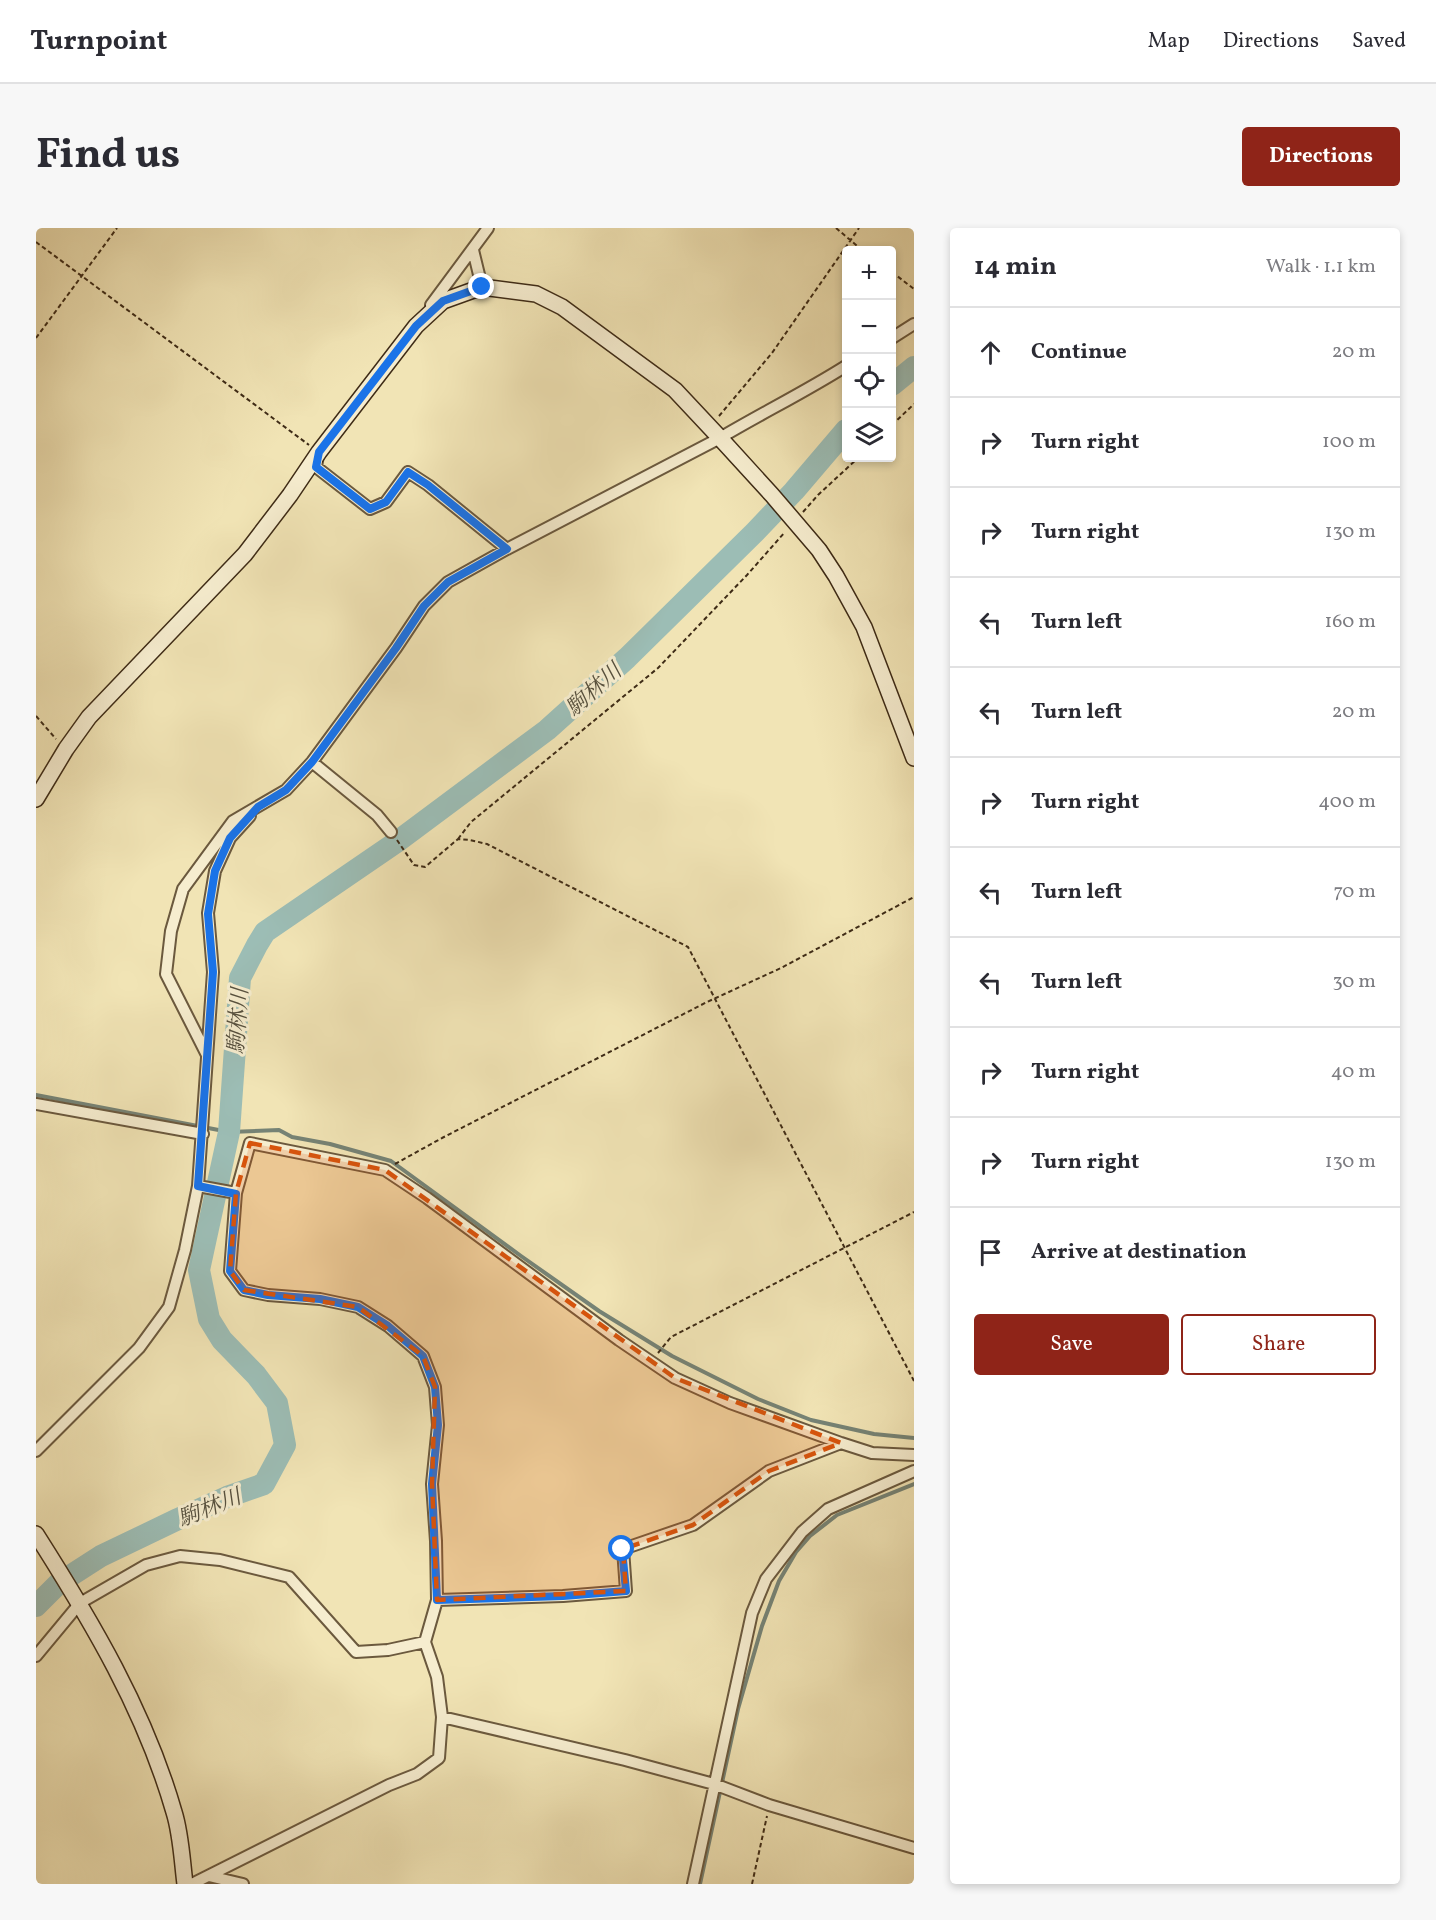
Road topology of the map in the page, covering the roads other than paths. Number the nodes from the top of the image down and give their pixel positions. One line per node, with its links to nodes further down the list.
1 (488, 228): 2 (street)
2 (473, 250): 3 (street); 5 (street)
3 (482, 287): 5 (street); 8 (street)
4 (914, 324): 6 (street)
5 (416, 326): 9 (street)
6 (896, 335)
7 (842, 369): 8 (street)
8 (716, 433): 10 (street); 11 (street)
9 (319, 452): 10 (street); 13 (street)
10 (507, 549): 12 (street)
11 (914, 758)
12 (312, 762): 14 (street); 15 (street)
13 (36, 799)
14 (258, 807): 16 (street); 16 (street)
15 (391, 832)
16 (207, 1055): 18 (street)
17 (36, 1104): 18 (street)
18 (203, 1134): 19 (street)
19 (198, 1186): 20 (street); 22 (street)
20 (236, 1194): 21 (street); 27 (street)
21 (841, 1443): 23 (street); 27 (street)
22 (36, 1451)
23 (914, 1455)
24 (914, 1471): 31 (street)
25 (36, 1534): 26 (street)
26 (78, 1599): 28 (street); 29 (street); 34 (street)
27 (437, 1600): 28 (street)
28 (425, 1642): 30 (street)
29 (36, 1656)
30 (442, 1717): 31 (street); 33 (street)
31 (714, 1784): 32 (street); 37 (street)
32 (914, 1848)
33 (209, 1876): 35 (street); 36 (street)
34 (185, 1884)
35 (192, 1884)
36 (243, 1884)
37 (693, 1884)

